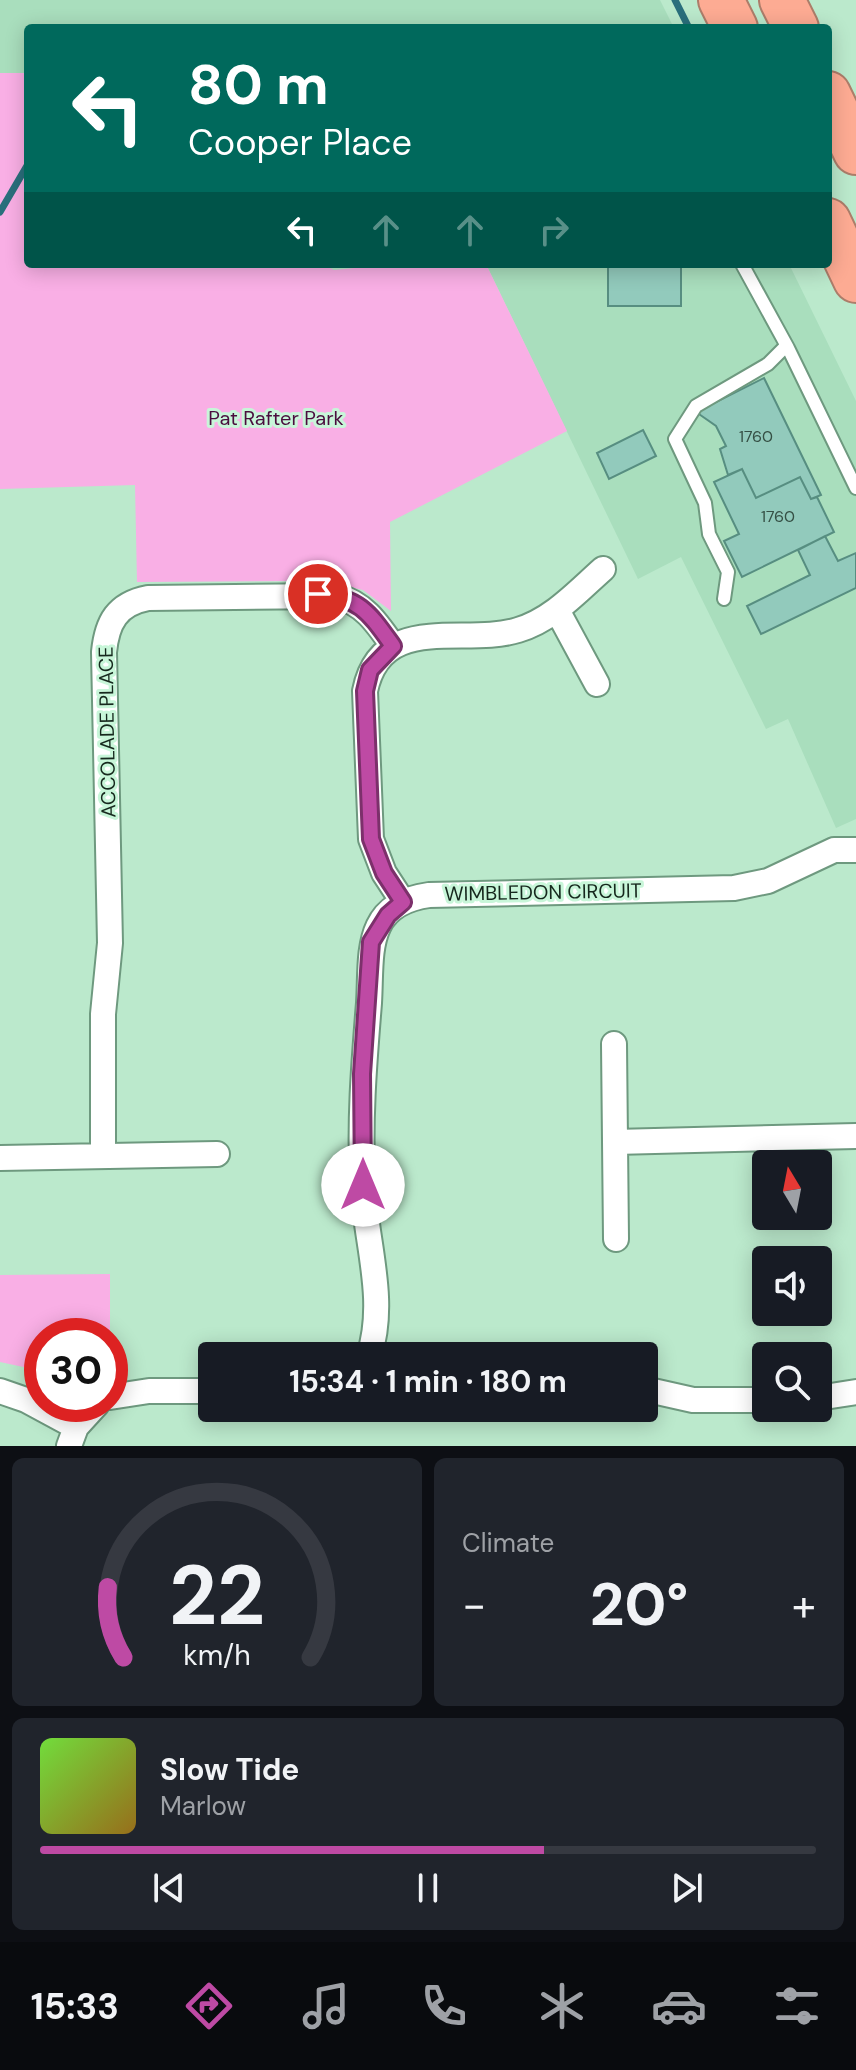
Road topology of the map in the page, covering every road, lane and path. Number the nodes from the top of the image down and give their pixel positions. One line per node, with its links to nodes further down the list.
1 (721, 0): 3 (highway)
2 (782, 0): 4 (highway)
3 (733, 24)
4 (794, 24)
5 (832, 102): 6 (highway)
6 (856, 152)
7 (832, 229): 9 (highway)
8 (744, 268): 10 (lane)
9 (856, 280)
10 (786, 346): 11 (lane); 13 (lane)
11 (856, 488)
12 (603, 569): 14 (street)
13 (724, 599)
14 (557, 610): 15 (street); 16 (street)
15 (393, 646): 18 (street); 23 (street, ACCOLADE PLACE)
16 (597, 684)
17 (856, 850): 18 (street, WIMBLEDON CIRCUIT)
18 (403, 902): 26 (street)
19 (614, 1044): 21 (street)
20 (856, 1136): 21 (street)
21 (615, 1142): 25 (street)
22 (217, 1154): 23 (street)
23 (103, 1156): 24 (street)
24 (0, 1158)
25 (616, 1239)
26 (373, 1342)
27 (0, 1391): 34 (street)
28 (198, 1391): 31 (street)
29 (658, 1392): 33 (street)
30 (856, 1392): 32 (street)
31 (128, 1394)
32 (832, 1396)
33 (752, 1400)
34 (72, 1436)

